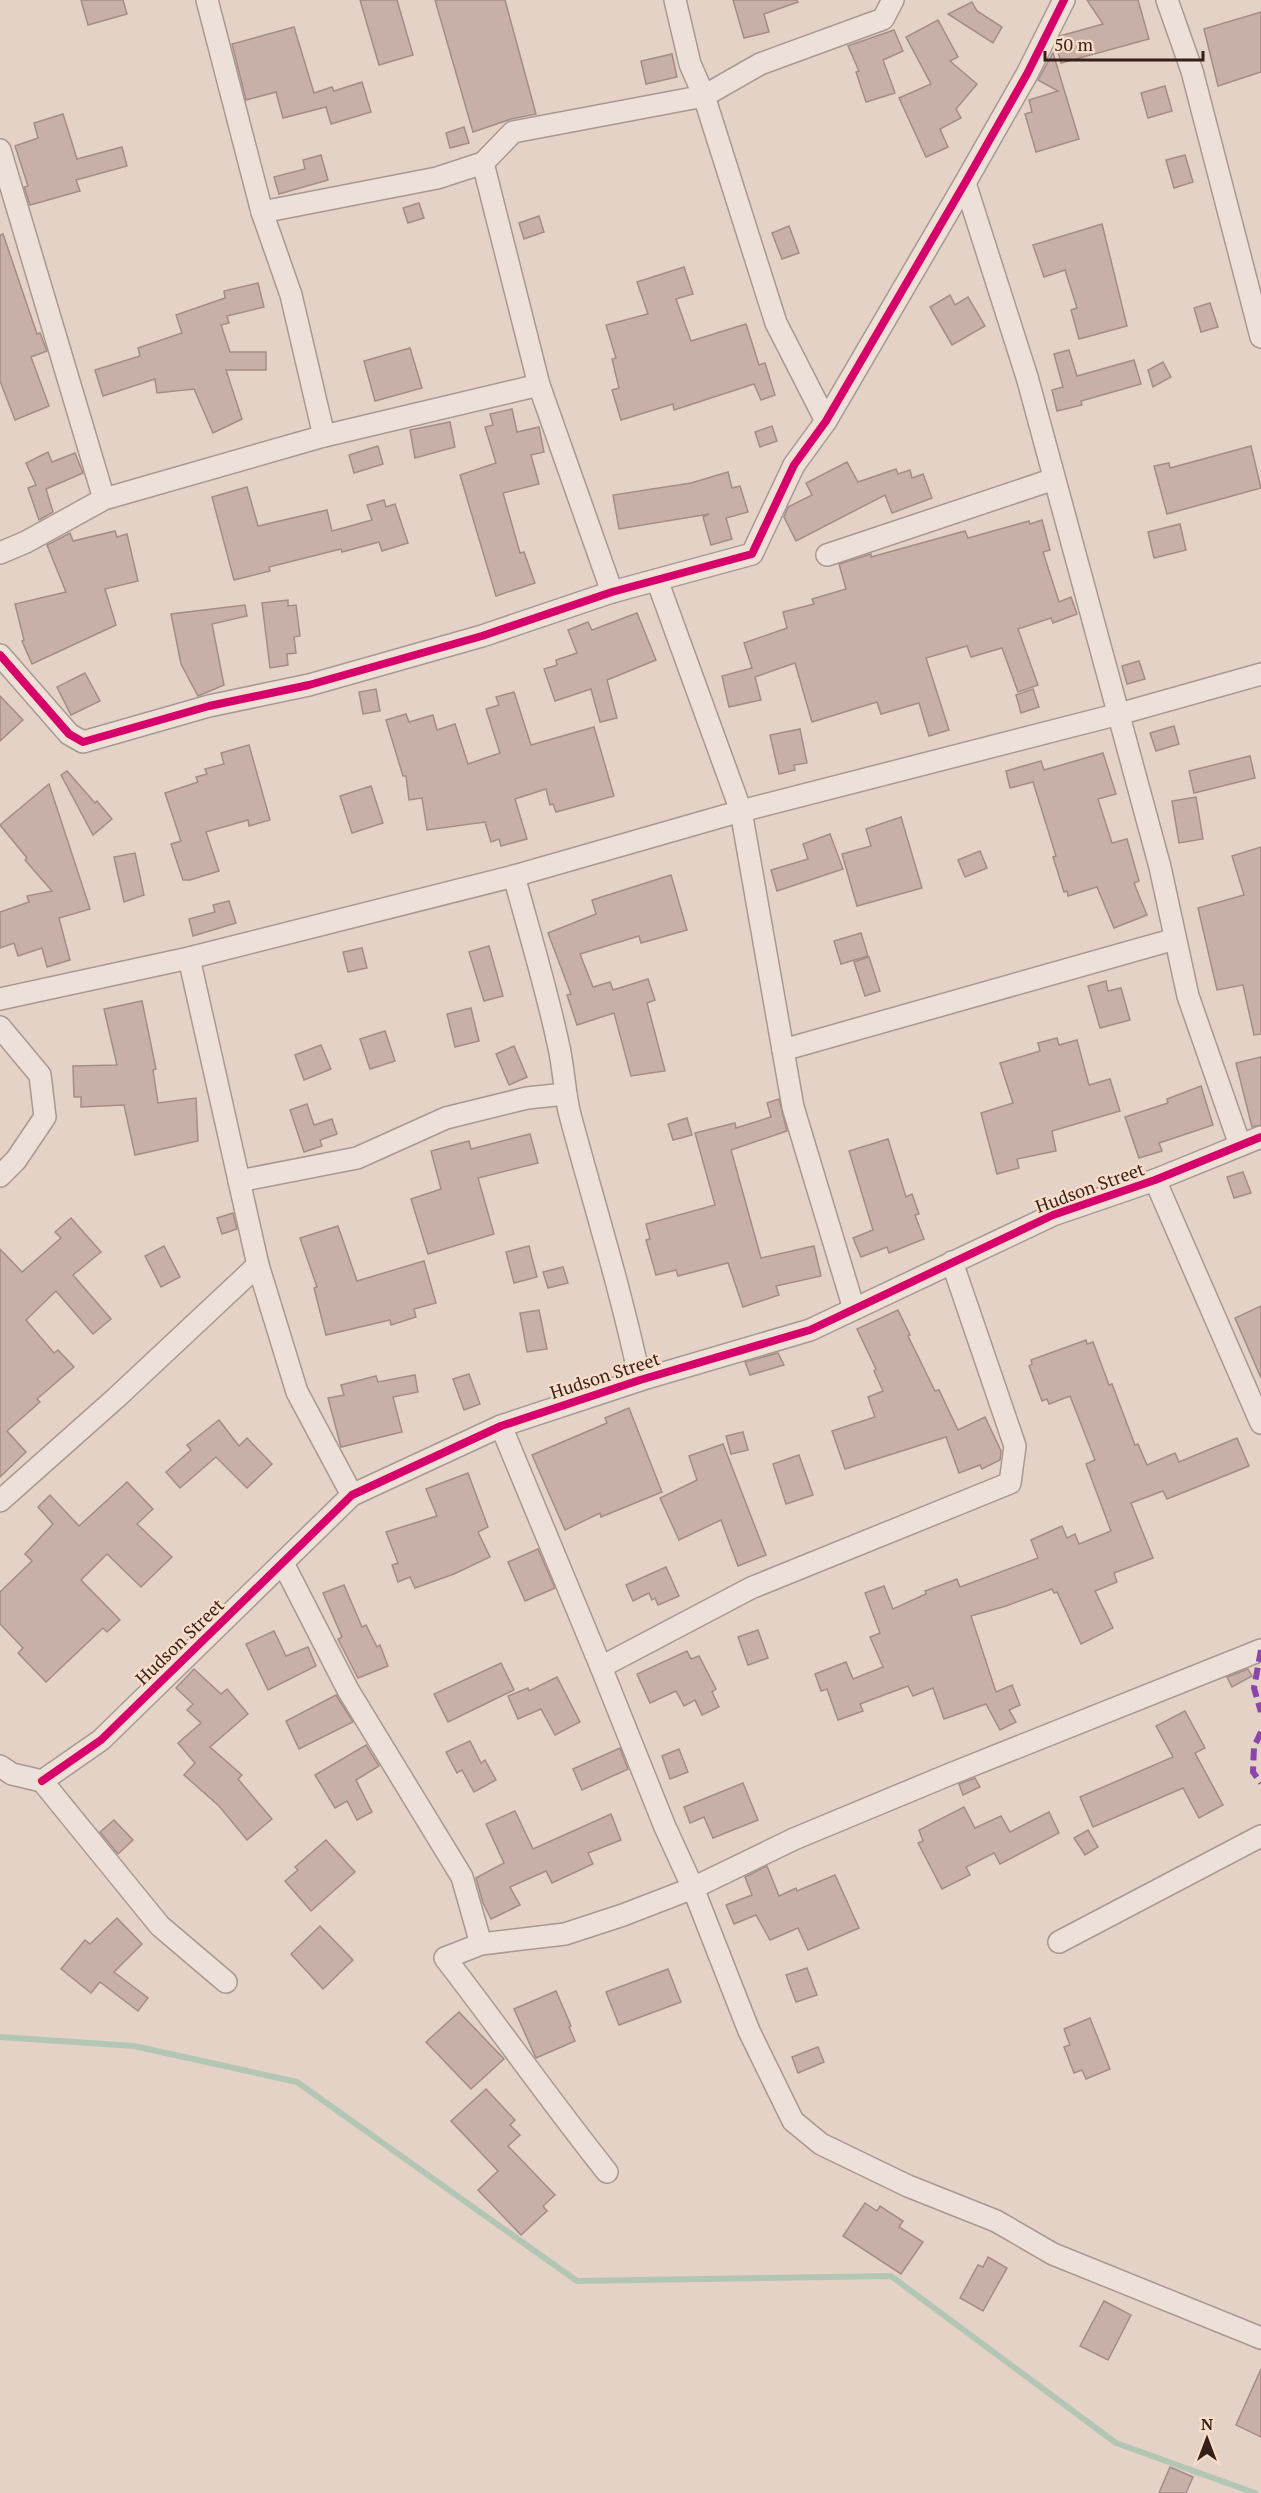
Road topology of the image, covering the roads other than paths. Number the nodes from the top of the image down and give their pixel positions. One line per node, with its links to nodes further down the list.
1 (207, 0): 10 (street)
2 (675, 0): 6 (street)
3 (893, 0): 6 (street)
4 (1064, 0): 9 (street)
5 (1167, 0): 11 (street)
6 (704, 96): 8 (street); 13 (street)
7 (0, 150): 16 (street)
8 (483, 163): 10 (street); 12 (street)
9 (965, 183): 13 (street); 15 (street)
10 (261, 212): 14 (street)
11 (1261, 337)
12 (539, 386): 14 (street); 20 (street)
13 (826, 421): 19 (street)
14 (324, 436): 16 (street)
15 (1054, 479): 18 (street); 23 (street)
16 (104, 499): 17 (street)
17 (0, 553)
18 (827, 555)
19 (657, 580): 20 (street); 24 (street)
20 (612, 592): 21 (street)
21 (0, 655)
22 (1261, 674): 23 (street)
23 (1119, 714): 24 (street); 26 (street)
24 (741, 811): 25 (street); 30 (street)
25 (514, 876): 27 (street); 31 (street)
26 (1175, 939): 30 (street); 33 (street)
27 (189, 958): 28 (street); 36 (street)
28 (0, 999)
29 (0, 1027): 34 (street)
30 (783, 1050): 39 (street)
31 (566, 1094): 36 (street); 40 (street)
32 (1261, 1137): 33 (street, Hudson Street)
33 (1240, 1145): 35 (street, Hudson Street)
34 (0, 1176)
35 (1155, 1180): 37 (street, Hudson Street); 41 (street)
36 (239, 1181): 38 (street)
37 (952, 1262): 39 (street, Hudson Street); 47 (street)
38 (258, 1265): 43 (street); 44 (street)
39 (854, 1309): 40 (street, Hudson Street)
40 (640, 1380): 42 (street, Hudson Street)
41 (1261, 1423)
42 (501, 1426): 43 (street, Hudson Street); 47 (street)
43 (352, 1495): 45 (street, Hudson Street)
44 (0, 1501)
45 (283, 1563): 49 (street, Hudson Street); 53 (street)
46 (1261, 1650): 51 (street)
47 (601, 1667): 51 (street)
48 (0, 1766): 49 (street)
49 (42, 1781): 54 (street)
50 (1261, 1836): 52 (street)
51 (693, 1888): 53 (street); 56 (street)
52 (1059, 1942)
53 (481, 1944): 55 (street)
54 (226, 1982)
55 (607, 2172)
56 (1261, 2338)

